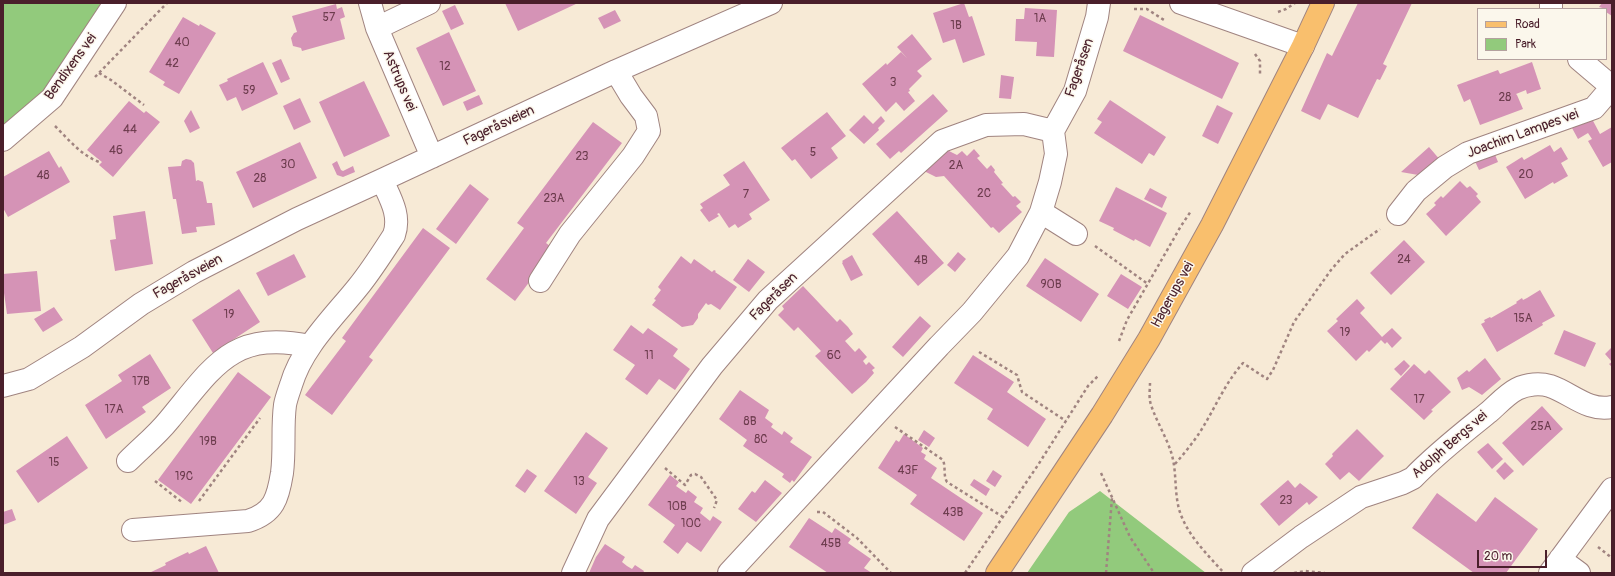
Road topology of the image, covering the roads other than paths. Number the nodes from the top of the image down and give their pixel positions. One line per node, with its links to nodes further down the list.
1 (115, 3): 14 (street, Bendixens vei)
2 (370, 3): 8 (street, Astrups vei)
3 (429, 3): 8 (street)
4 (771, 3): 11 (street, Fageråsveien)
5 (1099, 3): 13 (street, Fageråsen)
6 (1181, 3): 9 (street)
7 (1323, 3): 9 (main road, Hagerups vei)
8 (377, 28): 15 (street, Astrups vei)
9 (1303, 46): 30 (main road, Hagerups vei)
10 (1580, 60): 12 (street, Joachim Lampes vei)
11 (616, 71): 15 (street, Fageråsveien); 20 (street)
12 (1612, 87): 18 (street, Joachim Lampes vei)
13 (1053, 131): 17 (street); 28 (street, Fageråsen)
14 (3, 140)
15 (432, 157): 16 (street, Fageråsveien)
16 (382, 180): 21 (street); 22 (street, Fageråsveien)
17 (1041, 212): 19 (street); 29 (street)
18 (1398, 214)
19 (1076, 234)
20 (540, 281)
21 (310, 346): 24 (street); 26 (street)
22 (3, 386)
23 (1612, 407): 31 (street, Adolph Bergs vei)
24 (128, 461)
25 (1612, 490): 27 (street)
26 (133, 530)
27 (1555, 566): 32 (street)
28 (573, 573)
29 (729, 573)
30 (997, 573)
31 (1253, 573)
32 (1579, 573)

